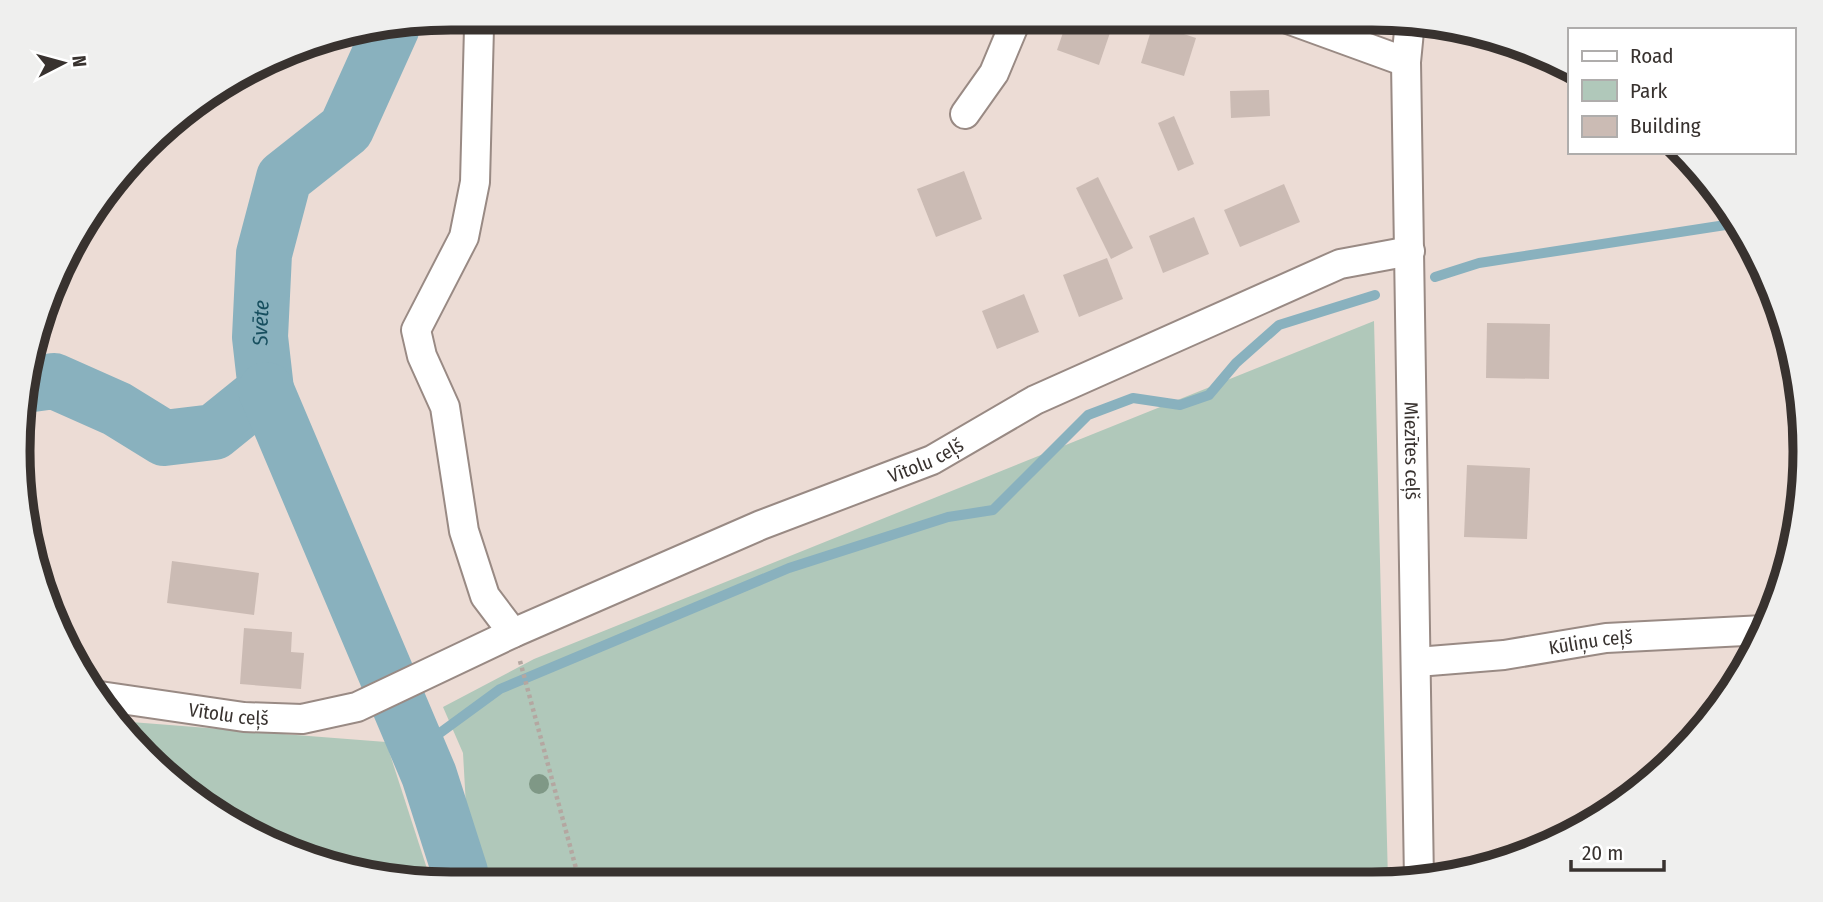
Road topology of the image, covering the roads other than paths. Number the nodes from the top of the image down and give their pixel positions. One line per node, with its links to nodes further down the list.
1 (479, 30): 9 (street)
2 (1012, 30): 6 (street)
3 (1318, 30): 5 (street)
4 (1409, 32): 5 (street, Miezītes ceļš)
5 (1406, 62): 7 (street, Miezītes ceļš)
6 (965, 114)
7 (1409, 251): 9 (street, Vītolu ceļš); 10 (street, Miezītes ceļš)
8 (1753, 631): 10 (street, Kūliņu ceļš)
9 (515, 641): 11 (street, Vītolu ceļš)
10 (1417, 662): 12 (street, Miezītes ceļš)
11 (110, 697)
12 (1419, 870)

